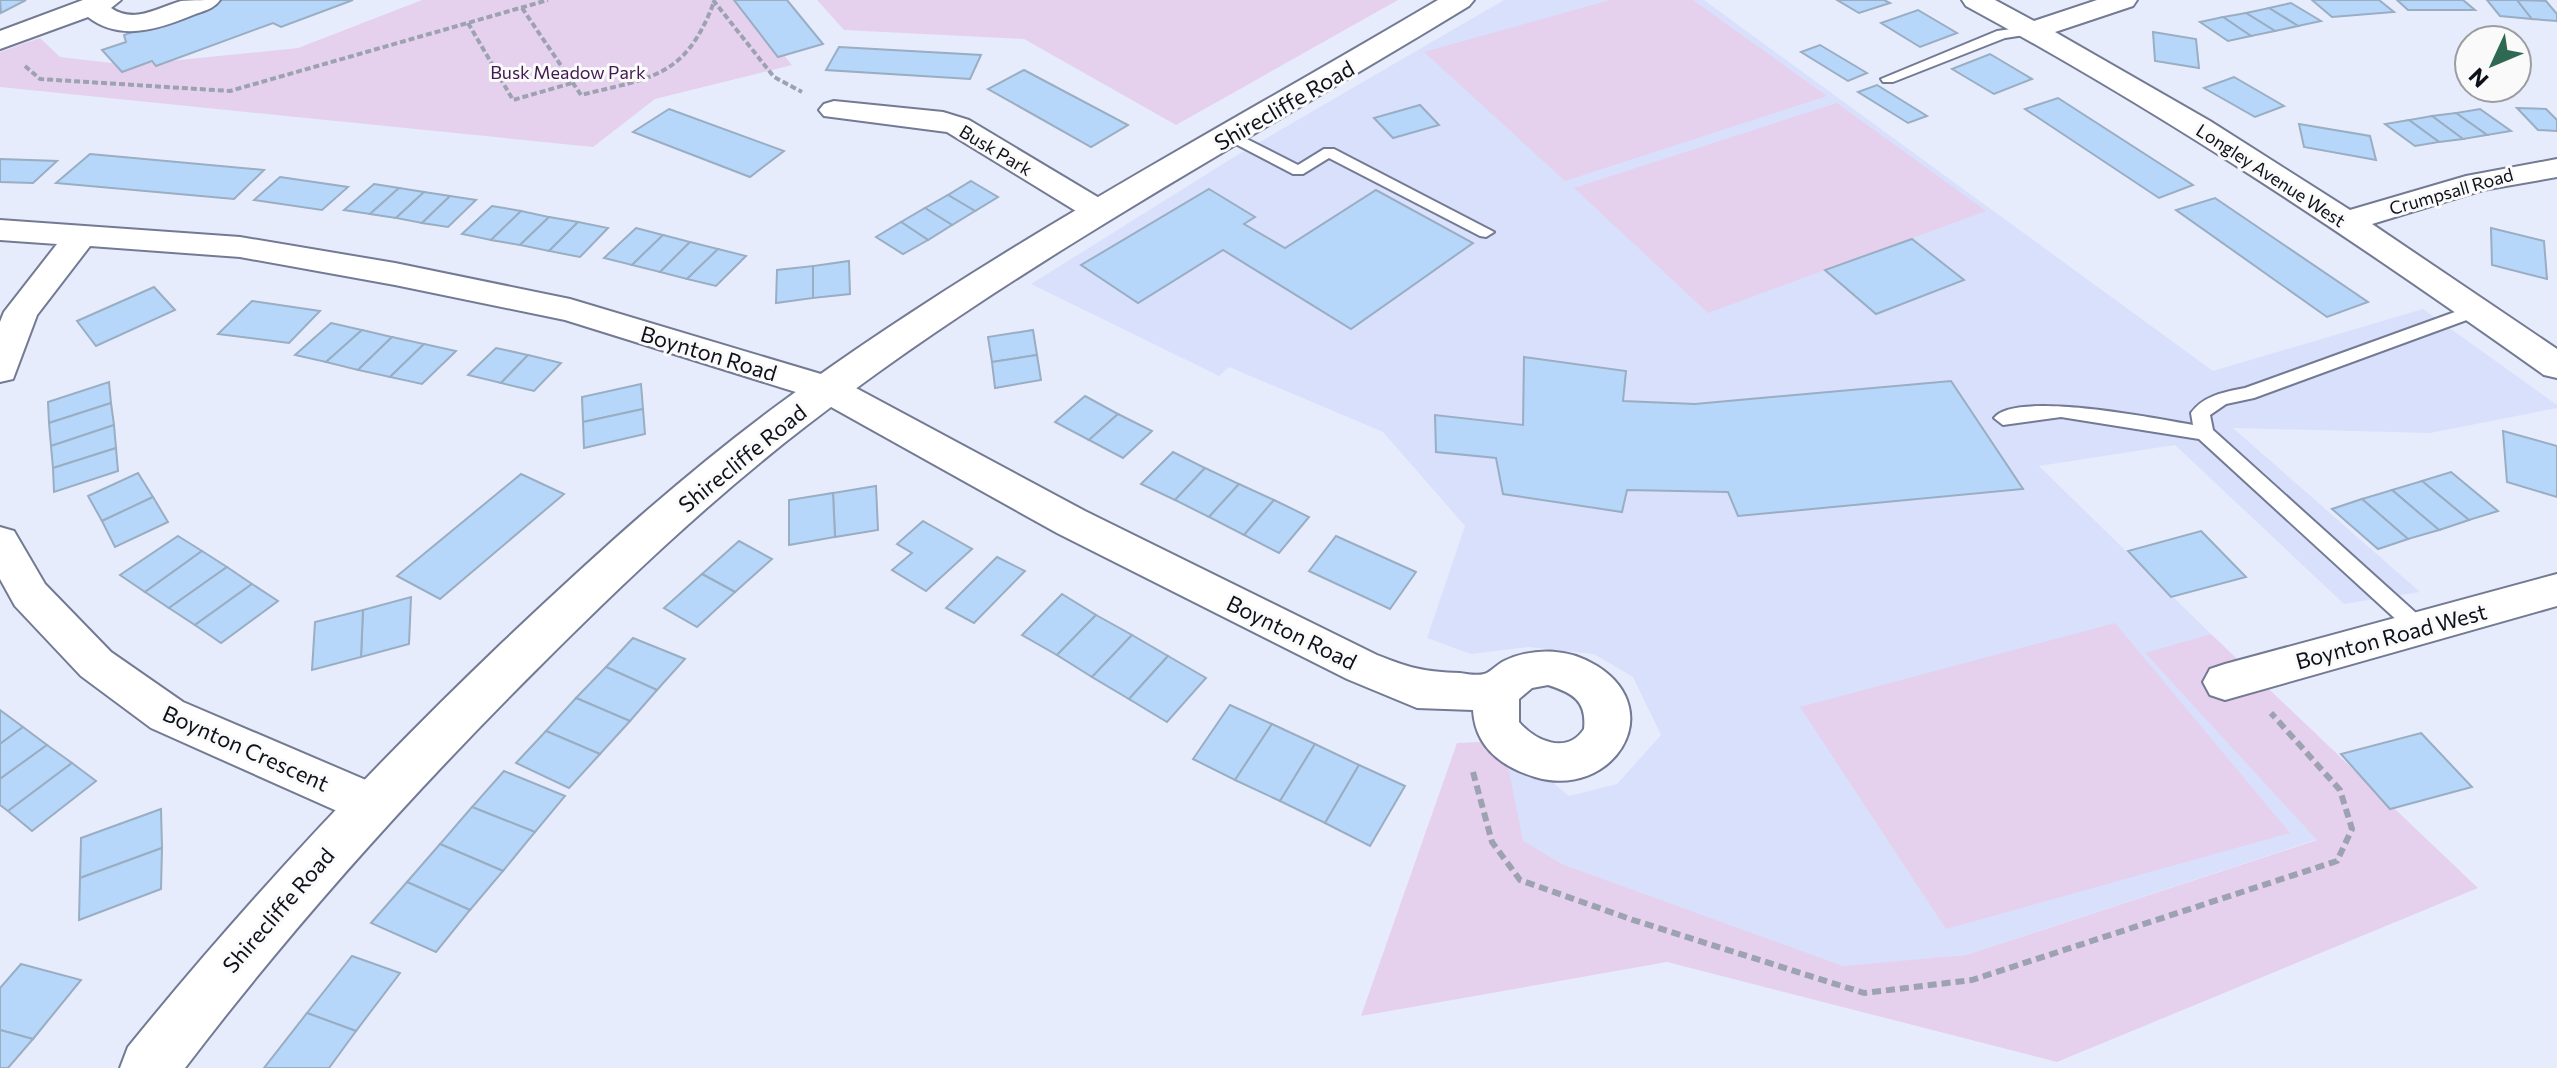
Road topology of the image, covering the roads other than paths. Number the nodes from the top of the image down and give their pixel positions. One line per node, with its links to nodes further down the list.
1 (207, 0): 5 (street)
2 (1459, 0): 10 (street, Shirecliffe Road)
3 (1975, 0): 6 (street, Longley Avenue West)
4 (2124, 0): 6 (street)
5 (100, 3): 7 (street)
6 (2033, 30): 8 (lane); 13 (street, Longley Avenue West)
7 (0, 41)
8 (1888, 79)
9 (834, 110): 12 (street, Busk Park)
10 (1231, 136): 12 (street, Shirecliffe Road); 15 (lane)
11 (2557, 168): 13 (street, Crumpsall Road)
12 (1100, 212): 20 (street, Shirecliffe Road)
13 (2346, 222): 17 (street, Longley Avenue West)
14 (0, 230): 16 (street, Boynton Road)
15 (1486, 232)
16 (82, 235): 19 (street); 20 (street, Boynton Road)
17 (2477, 310): 18 (street, Longley Avenue West); 22 (lane)
18 (2557, 366)
19 (0, 370)
20 (828, 389): 27 (street, Boynton Road); 28 (street, Shirecliffe Road)
21 (2003, 418): 22 (lane)
22 (2204, 433): 25 (lane)
23 (0, 542): 28 (street, Boynton Crescent)
24 (2557, 590): 25 (street, Boynton Road West)
25 (2419, 628): 26 (street, Boynton Road West)
26 (2232, 680)
27 (1497, 693)
28 (371, 804): 29 (street, Shirecliffe Road)
29 (149, 1068)

